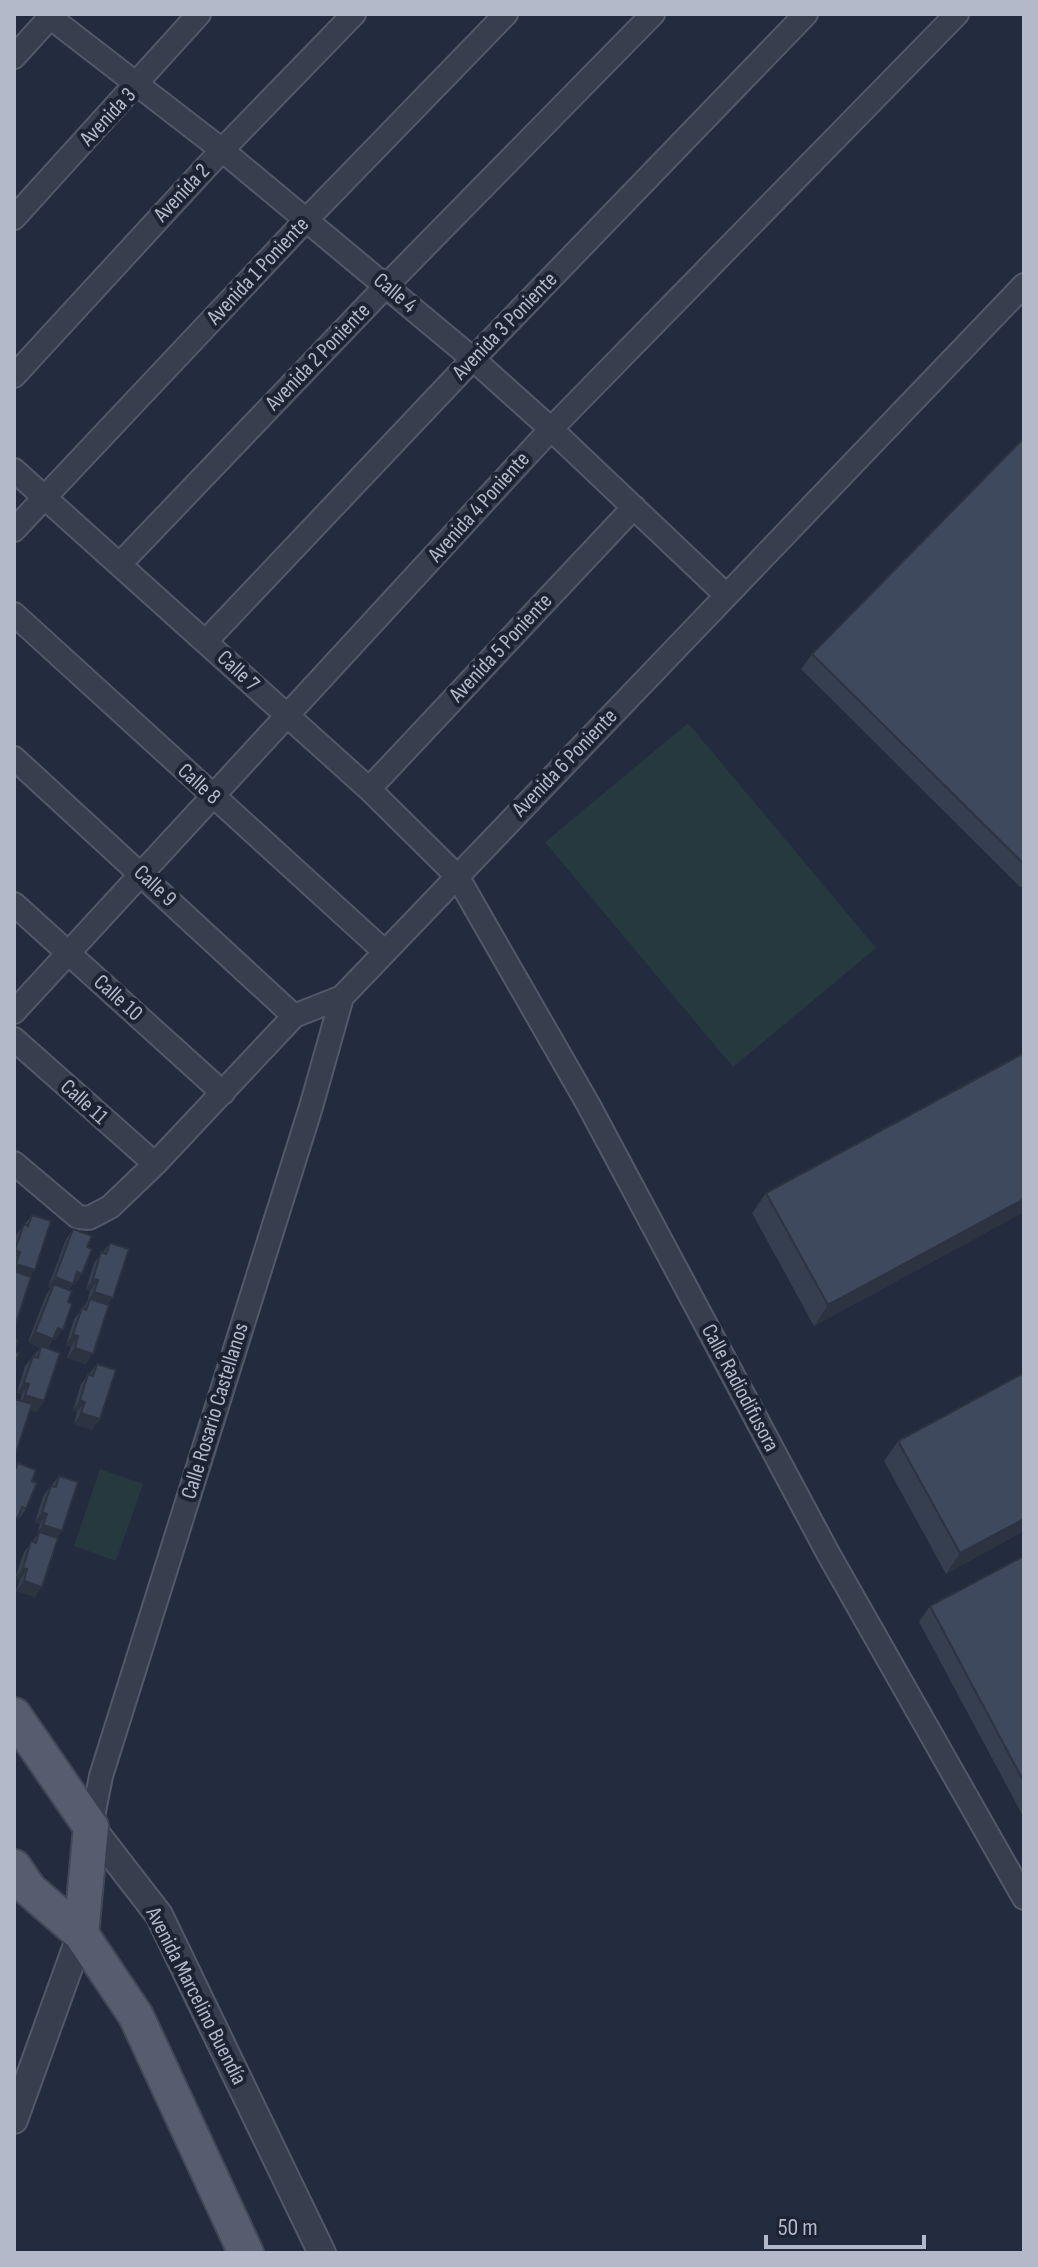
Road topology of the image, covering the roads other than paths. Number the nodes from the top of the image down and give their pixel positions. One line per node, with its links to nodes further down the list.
1 (199, 14): 9 (street, Avenida 3)
2 (354, 14): 10 (street, Avenida 2)
3 (506, 14): 12 (street, Avenida 1 Poniente)
4 (653, 14): 14 (street, Avenida 2 Poniente)
5 (806, 14): 15 (street, Avenida 3 Poniente)
6 (957, 14): 17 (street, Avenida 4 Poniente)
7 (50, 15): 8 (street); 9 (street, Calle 4)
8 (14, 57)
9 (137, 85): 10 (street, Calle 4); 11 (street, Avenida 3)
10 (222, 150): 12 (street, Calle 4); 16 (street, Avenida 2)
11 (14, 218)
12 (307, 219): 14 (street, Calle 4); 19 (street, Avenida 1 Poniente)
13 (1024, 285): 23 (street, Avenida 6 Poniente)
14 (386, 286): 15 (street, Calle 4); 22 (street, Avenida 2 Poniente)
15 (473, 359): 17 (street, Calle 4); 25 (street, Avenida 3 Poniente)
16 (14, 376)
17 (551, 429): 20 (street, Calle 4); 26 (street, Avenida 4 Poniente)
18 (14, 470): 19 (street, Calle 7)
19 (44, 497): 21 (street, Avenida 1 Poniente); 22 (street, Calle 7)
20 (634, 507): 23 (street, Calle 4); 28 (street, Avenida 5 Poniente)
21 (14, 530)
22 (120, 564): 25 (street, Calle 7)
23 (725, 594): 31 (street, Avenida 6 Poniente)
24 (14, 614): 29 (street, Calle 8)
25 (206, 641): 26 (street, Calle 7)
26 (288, 716): 28 (street, Calle 7); 29 (street, Avenida 4 Poniente)
27 (14, 758): 30 (street, Calle 9)
28 (369, 789): 31 (street, Calle 7)
29 (212, 796): 30 (street, Avenida 4 Poniente); 33 (street, Calle 8)
30 (141, 872): 34 (street, Avenida 4 Poniente); 37 (street, Calle 9)
31 (457, 876): 33 (street, Avenida 6 Poniente); 45 (street, Calle Radiodifusora)
32 (14, 904): 34 (street, Calle 10)
33 (385, 952): 35 (street, Avenida 6 Poniente)
34 (68, 953): 36 (street, Avenida 4 Poniente); 39 (street, Calle 10)
35 (342, 997): 37 (street, Avenida 6 Poniente); 43 (street, Calle Rosario Castellanos)
36 (14, 1012)
37 (294, 1016): 39 (street, Avenida 6 Poniente)
38 (14, 1039): 41 (street, Calle 11)
39 (223, 1093): 41 (street, Avenida 6 Poniente)
40 (14, 1163): 41 (street, Avenida 6 Poniente)
41 (155, 1164)
42 (14, 1715): 43 (main road, Avenida Marcelino Buendía)
43 (91, 1827): 46 (main road); 49 (street, Avenida Marcelino Buendía)
44 (14, 1867): 46 (main road)
45 (1024, 1898)
46 (81, 1934): 47 (street); 48 (main road)
47 (14, 2120)
48 (246, 2253)
49 (322, 2253)

